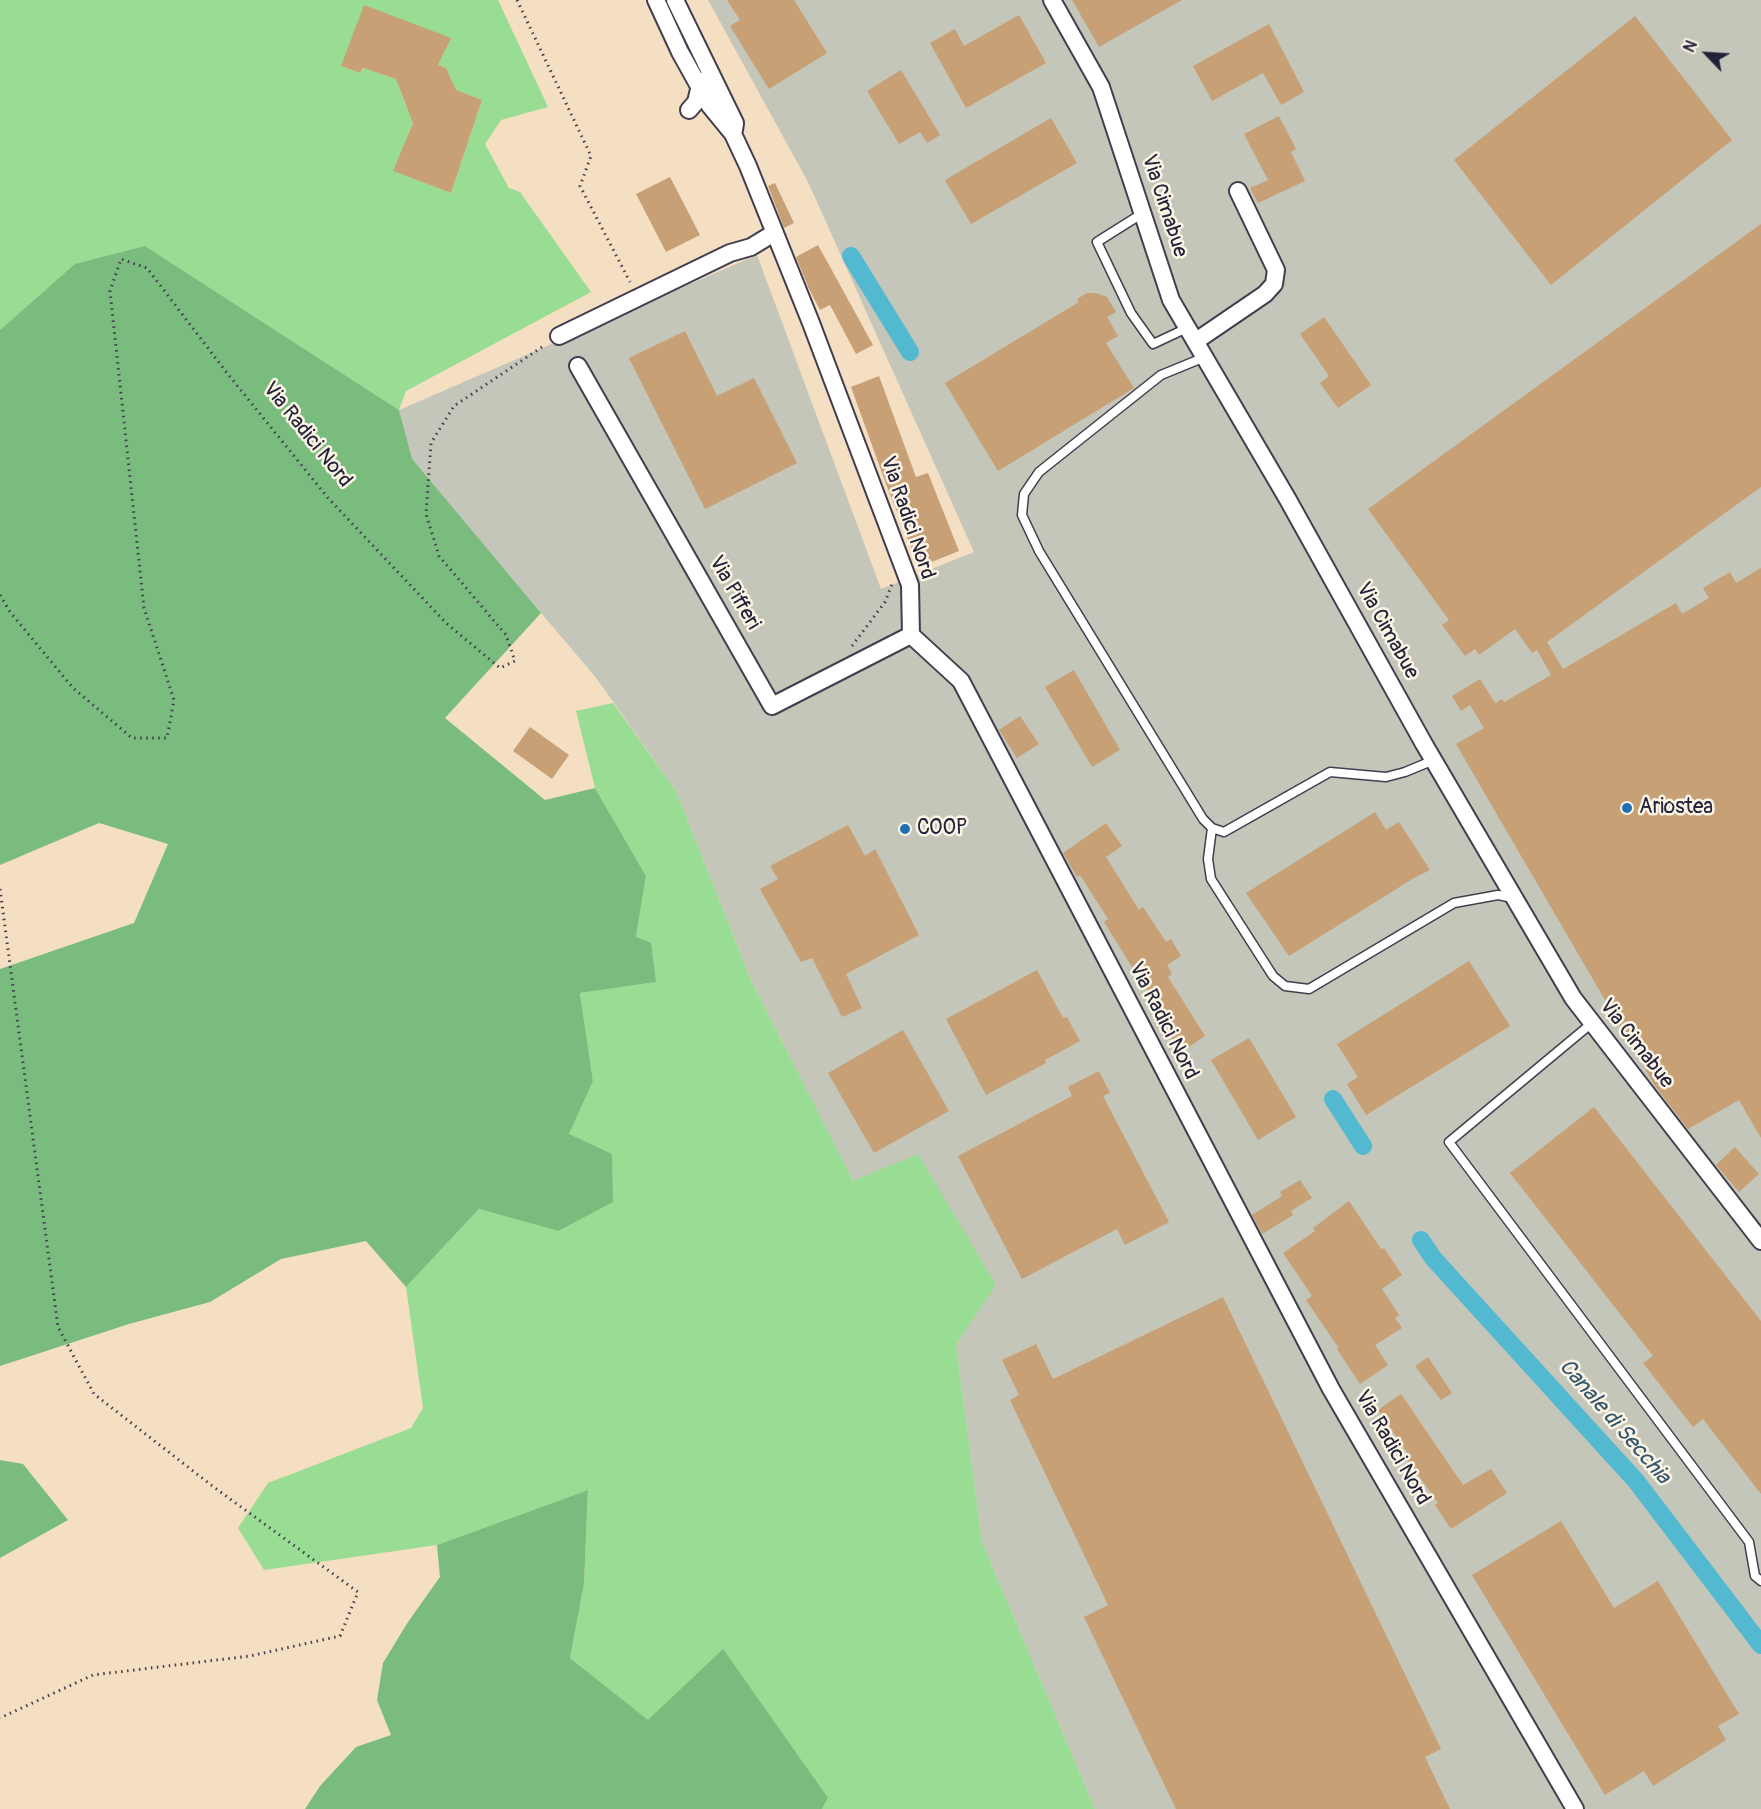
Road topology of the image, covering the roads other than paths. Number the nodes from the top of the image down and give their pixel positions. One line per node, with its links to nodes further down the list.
1 (656, 0): 5 (street, Via Radici Nord)
2 (675, 0): 4 (street, Via Radici Nord)
3 (1052, 0): 9 (street, Via Cimabue)
4 (703, 59): 5 (street); 7 (street, Via Radici Nord)
5 (700, 87): 6 (street, Via Radici Nord); 6 (street)
6 (718, 115): 7 (street, Via Radici Nord)
7 (733, 134): 10 (street, Via Radici Nord)
8 (1238, 190): 11 (street)
9 (1143, 213): 11 (street, Via Cimabue); 11 (lane)
10 (774, 233): 12 (street); 15 (street, Via Radici Nord)
11 (1192, 334): 13 (street, Via Cimabue)
12 (559, 336)
13 (1205, 357): 16 (street, Via Cimabue); 17 (lane)
14 (578, 366): 15 (street, Via Pifferi)
15 (911, 635): 22 (street, Via Radici Nord)
16 (1434, 760): 17 (lane); 18 (street, Via Cimabue)
17 (1212, 828): 18 (lane)
18 (1514, 898): 19 (street, Via Cimabue)
19 (1592, 1023): 20 (street, Via Cimabue); 21 (lane)
20 (1761, 1241)
21 (1761, 1581)
22 (1575, 1809)

